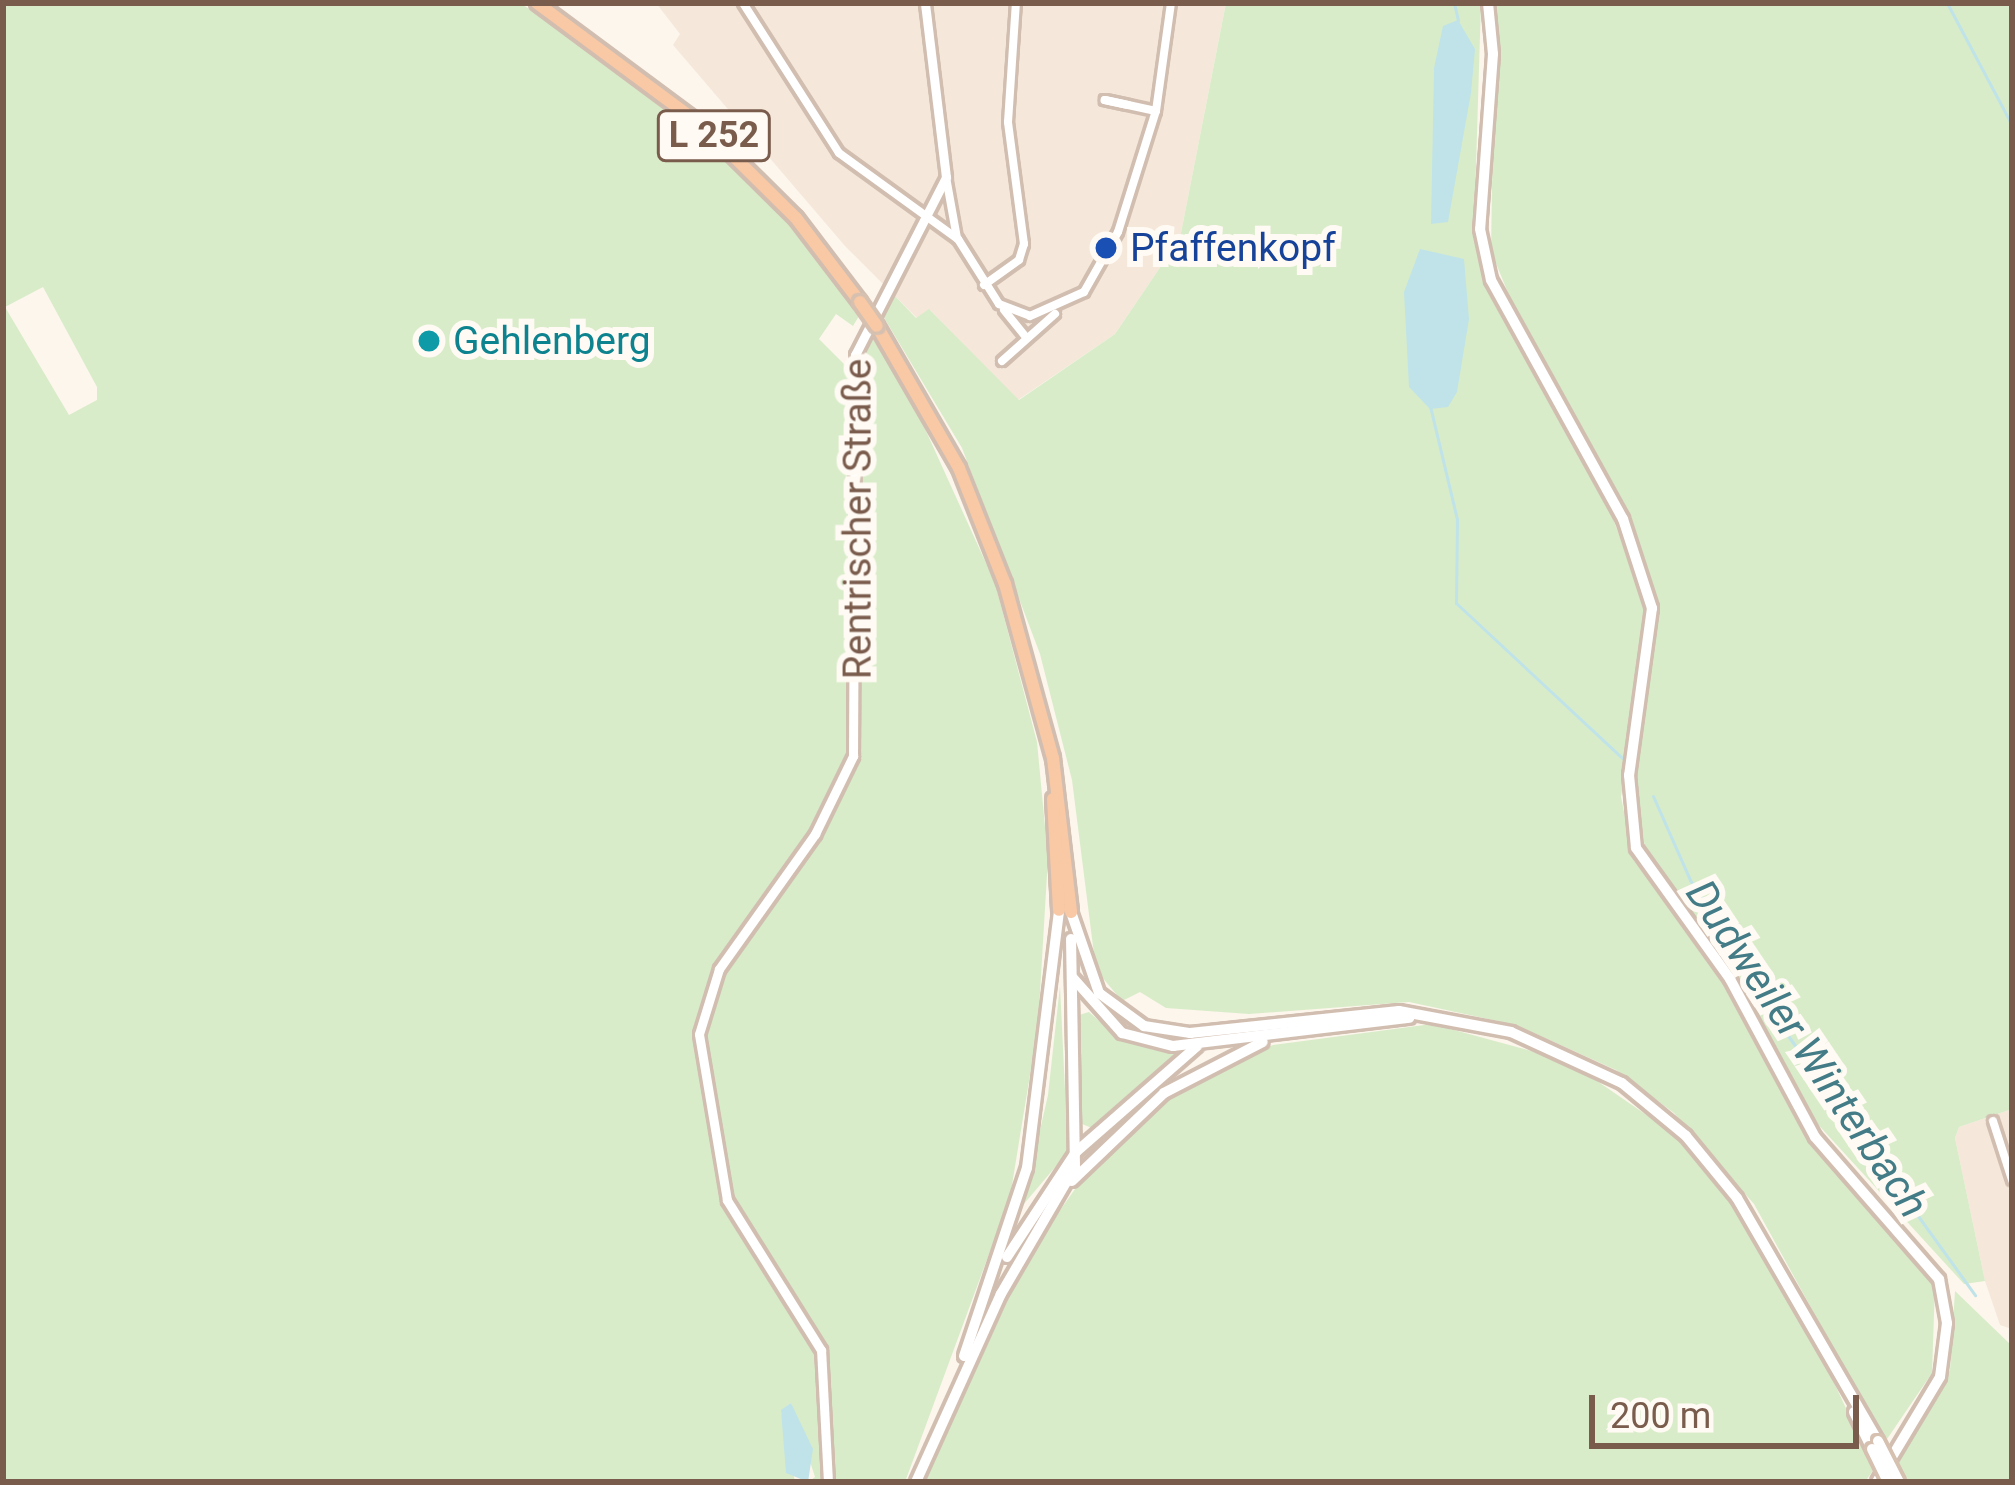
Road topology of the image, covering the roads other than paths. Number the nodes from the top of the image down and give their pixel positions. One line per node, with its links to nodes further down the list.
1 (537, 3): 17 (highway, L 252, bridge)
2 (743, 3): 10 (street)
3 (925, 3): 9 (street, Rentrischer Straße)
4 (1016, 3): 12 (street)
5 (1171, 3): 8 (street)
6 (1488, 3): 31 (main road)
7 (1128, 105): 8 (street)
8 (1156, 111): 14 (street)
9 (946, 177): 10 (street, Rentrischer Straße); 11 (street)
10 (928, 223): 11 (street); 29 (street, Rentrischer Straße)
11 (958, 239): 12 (street)
12 (984, 285): 13 (street)
13 (999, 304): 14 (street); 15 (street)
14 (1061, 309): 15 (street)
15 (1027, 338): 16 (street)
16 (1002, 362)
17 (1065, 911): 18 (main road); 20 (main road); 27 (main road)
18 (1072, 974): 22 (main road); 24 (main road)
19 (1433, 1018): 20 (main road); 21 (main road); 28 (main road)
20 (1233, 1030): 22 (main road)
21 (1287, 1033): 22 (main road); 26 (main road)
22 (1198, 1045): 24 (main road)
23 (1993, 1121): 25 (street)
24 (1076, 1152): 26 (main road); 27 (main road)
25 (2012, 1180)
26 (1055, 1202): 30 (main road)
27 (994, 1279): 30 (main road)
28 (1875, 1445): 32 (main road, bridge); 33 (main road, bridge)
29 (828, 1482)
30 (916, 1482)
31 (1876, 1482)
32 (1888, 1482)
33 (1899, 1482)

